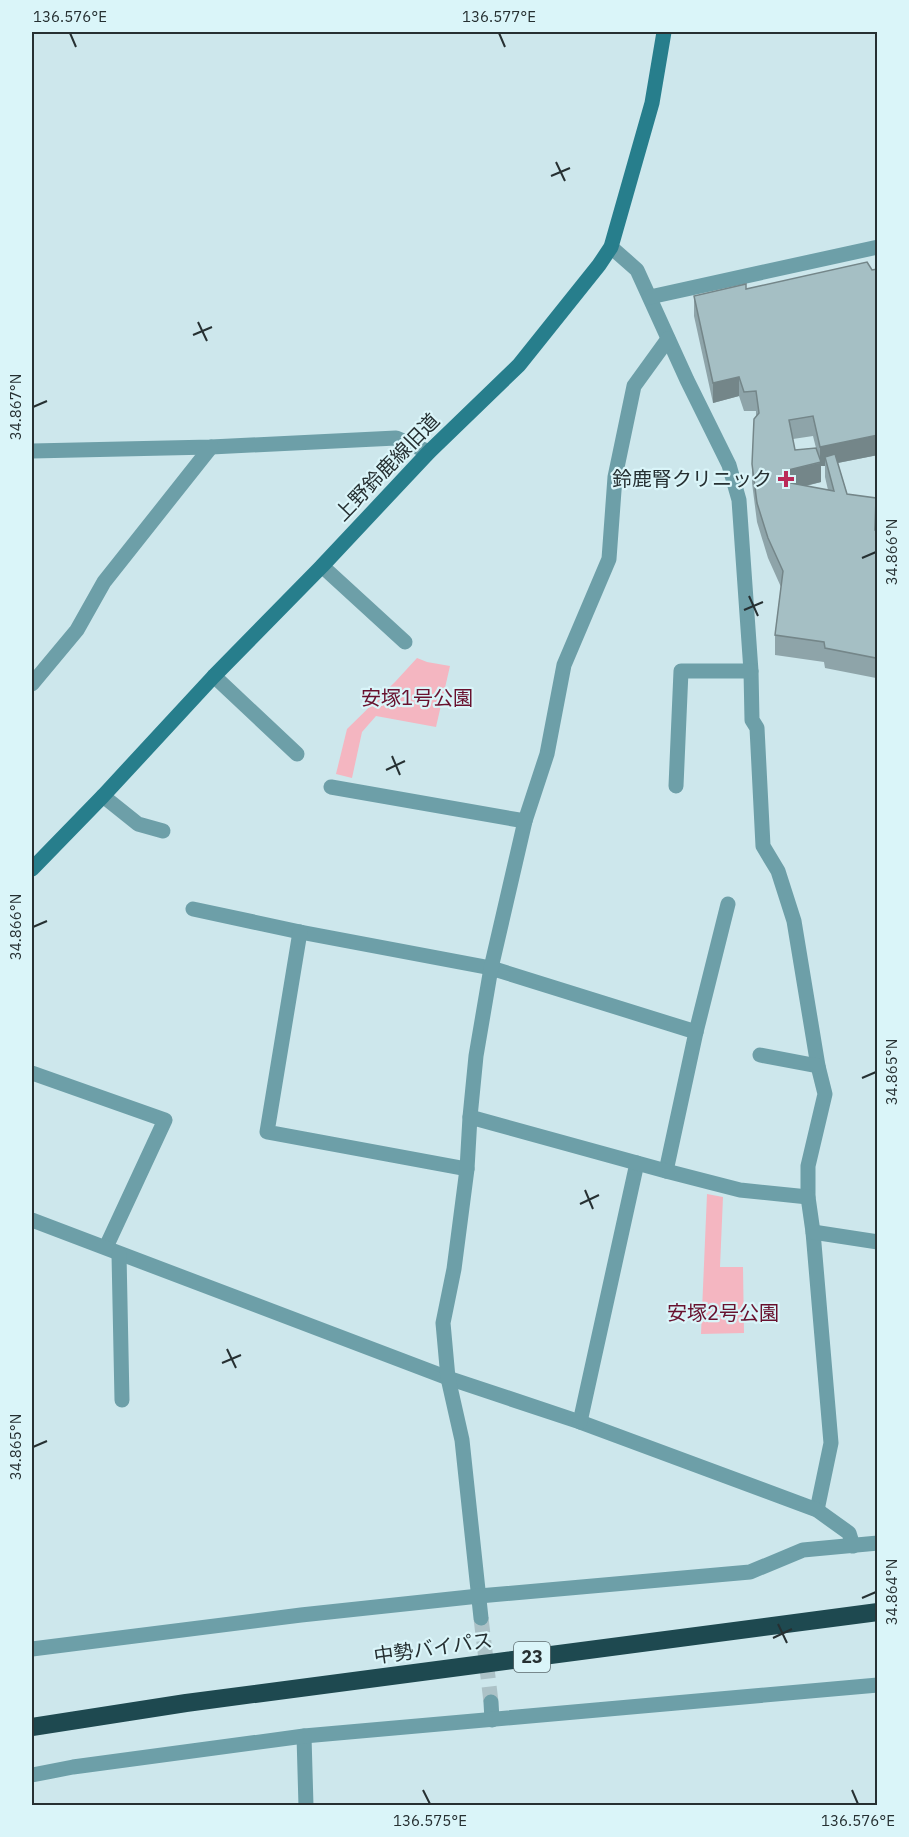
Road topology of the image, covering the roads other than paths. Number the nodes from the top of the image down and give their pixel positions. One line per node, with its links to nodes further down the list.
1 (664, 32): 2 (street, 上野鈴鹿線旧道)
2 (611, 247): 4 (street); 8 (street, 上野鈴鹿線旧道)
3 (878, 247): 4 (street)
4 (650, 297): 5 (street)
5 (669, 339): 11 (street); 18 (street)
6 (211, 447): 7 (street); 8 (street); 13 (street)
7 (32, 452)
8 (429, 452): 9 (street, 上野鈴鹿線旧道)
9 (322, 566): 10 (street); 12 (street, 上野鈴鹿線旧道)
10 (405, 642)
11 (751, 671): 15 (street); 27 (street)
12 (214, 676): 14 (street); 17 (street, 上野鈴鹿線旧道)
13 (32, 684)
14 (297, 754)
15 (676, 786)
16 (330, 787): 18 (street)
17 (103, 796): 19 (street); 20 (street, 上野鈴鹿線旧道)
18 (525, 821): 24 (street)
19 (163, 831)
20 (32, 869)
21 (728, 904): 25 (street)
22 (193, 909): 23 (street)
23 (300, 932): 24 (street); 31 (street)
24 (491, 968): 25 (street); 29 (street)
25 (696, 1032): 32 (street)
26 (760, 1055): 27 (street)
27 (818, 1066): 33 (street)
28 (32, 1073): 37 (street)
29 (470, 1117): 30 (street); 31 (street)
30 (637, 1163): 32 (street); 40 (street)
31 (467, 1169): 38 (street)
32 (666, 1171): 33 (street)
33 (808, 1197): 35 (street)
34 (32, 1220): 37 (street)
35 (813, 1232): 36 (street); 41 (street)
36 (878, 1242)
37 (112, 1251): 38 (street); 39 (street)
38 (448, 1378): 40 (street); 44 (street)
39 (122, 1400)
40 (580, 1422): 41 (street)
41 (817, 1510): 43 (street)
42 (878, 1543): 43 (street)
43 (853, 1546): 44 (street)
44 (479, 1596): 46 (street); 47 (street)
45 (878, 1612): 51 (highway, 中勢バイパス / 23)
46 (482, 1618)
47 (32, 1649)
48 (878, 1685): 50 (street)
49 (491, 1702): 50 (street)
50 (492, 1720): 52 (street)
51 (32, 1727)
52 (304, 1736): 53 (street); 54 (street)
53 (32, 1775)
54 (306, 1806)

